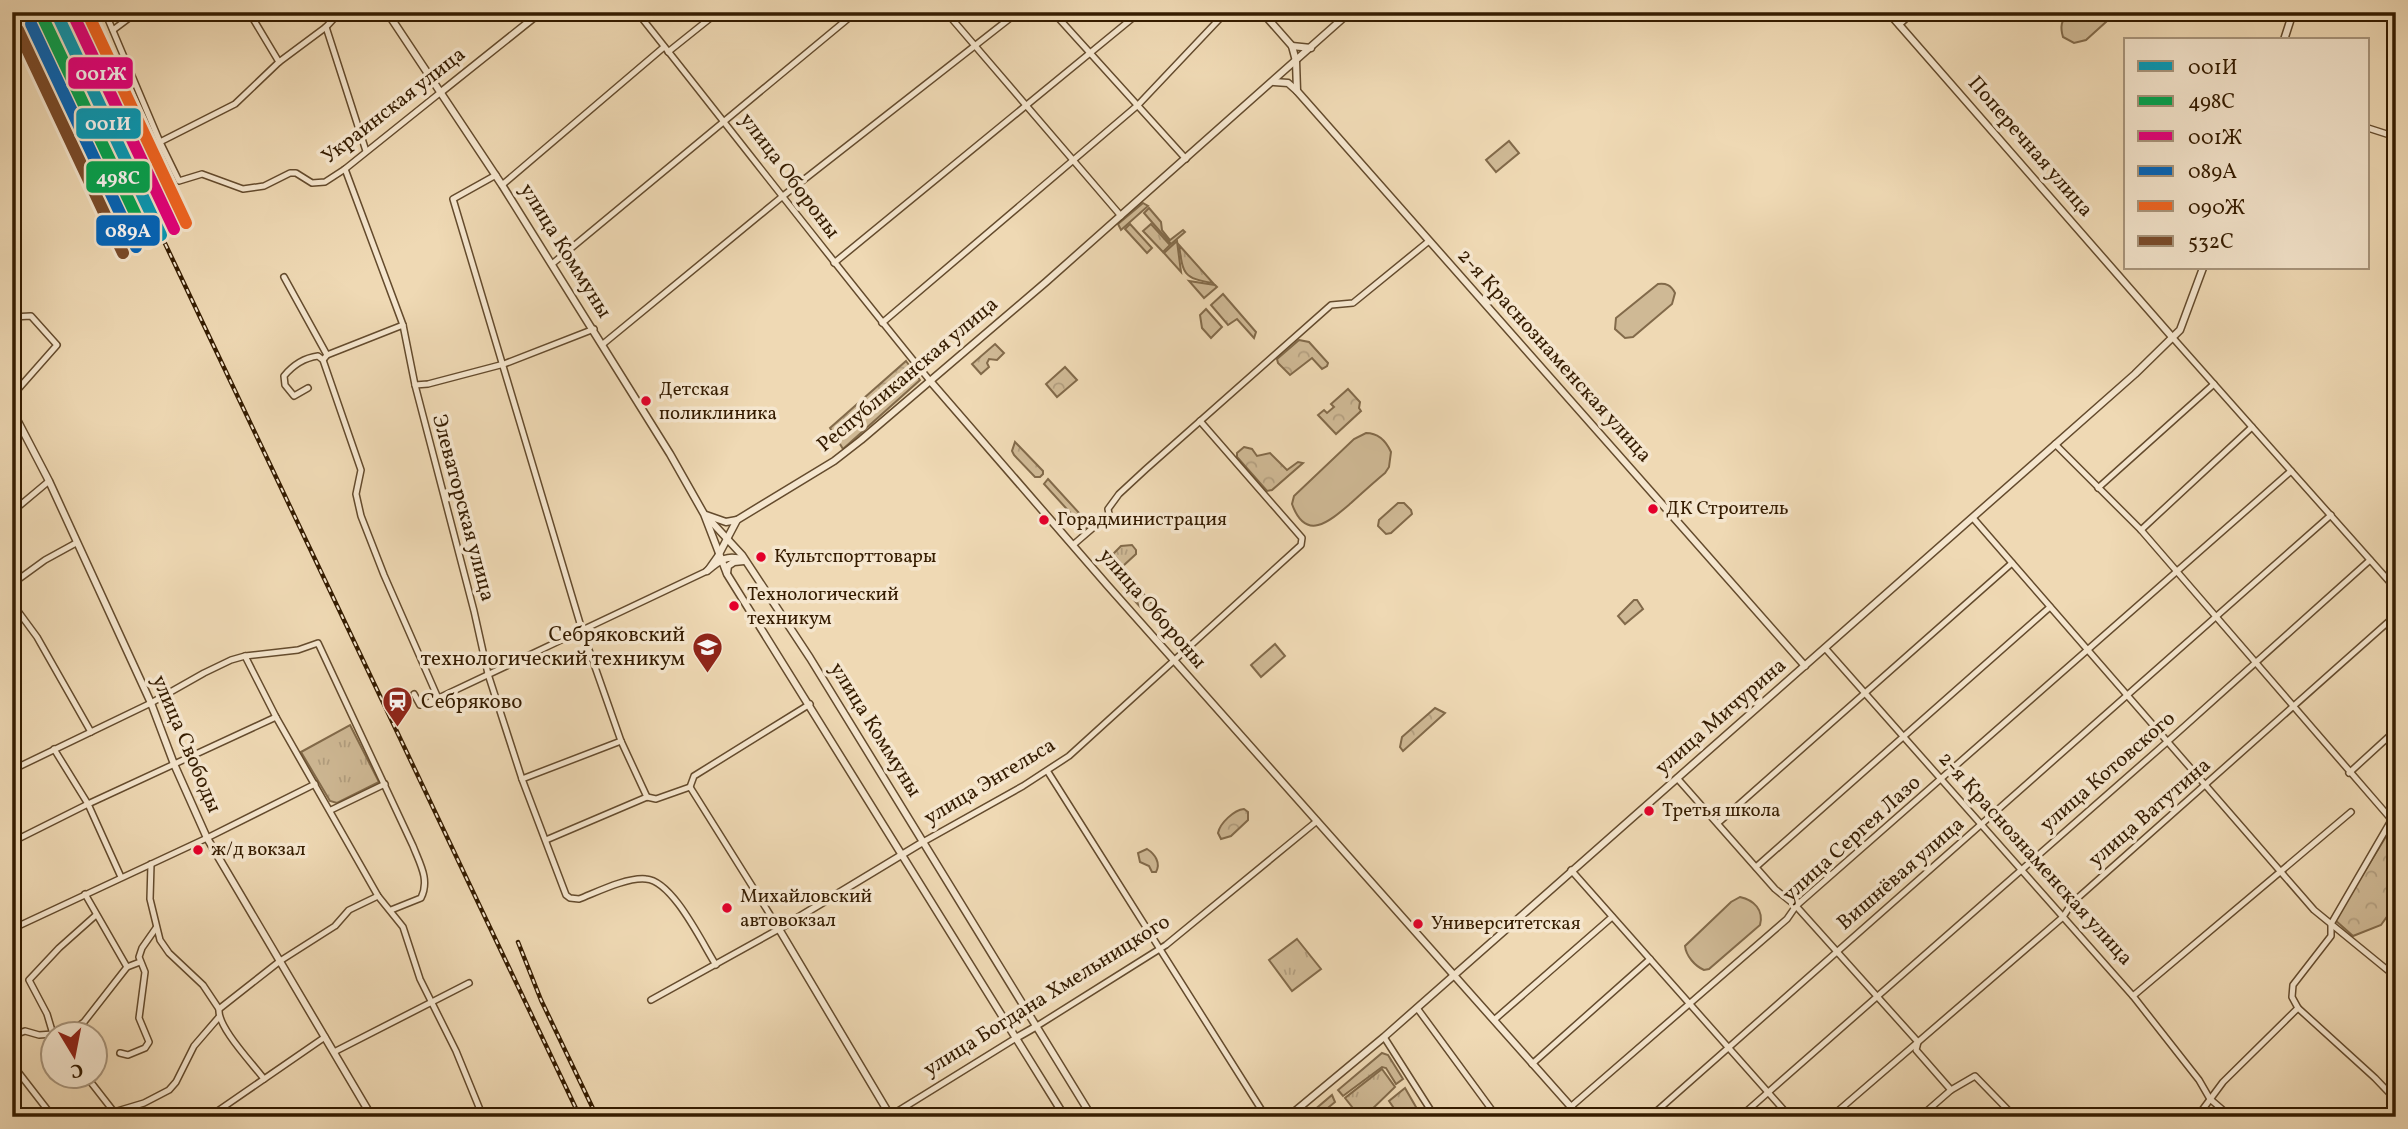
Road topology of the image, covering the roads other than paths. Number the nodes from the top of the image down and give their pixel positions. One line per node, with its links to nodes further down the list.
1 (105, 12): 22 (street)
2 (137, 12): 22 (street)
3 (249, 12): 30 (street)
4 (340, 12): 21 (street)
5 (387, 12): 33 (street, улица Коммуны)
6 (541, 12): 33 (street, Украинская улица)
7 (636, 12): 27 (street, улица Обороны)
8 (719, 12): 27 (street)
9 (856, 12): 36 (street)
10 (946, 12): 24 (street)
11 (1018, 12): 24 (street)
12 (1053, 12): 28 (street)
13 (1140, 12): 28 (street)
14 (1226, 12): 35 (street)
15 (1262, 12): 25 (street)
16 (1350, 12): 26 (street, Республиканская улица)
17 (1888, 12): 20 (street, Поперечная улица)
18 (1913, 12): 20 (street)
19 (2293, 12): 23 (street)
20 (1899, 25): 57 (street, Поперечная улица)
21 (326, 27): 30 (street); 40 (street)
22 (113, 30): 39 (street)
23 (2285, 38)
24 (975, 46): 34 (street); 46 (street)
25 (1292, 46): 26 (street); 29 (street)
26 (1311, 48): 29 (street, Республиканская улица)
27 (666, 49): 36 (street, улица Обороны); 45 (street)
28 (1091, 54): 34 (street); 35 (street)
29 (1296, 61): 31 (street, Республиканская улица); 32 (street)
30 (279, 62): 39 (street)
31 (1272, 82): 32 (street); 41 (street, Республиканская улица)
32 (1297, 91): 48 (street, 2-я Краснознаменская улица)
33 (441, 92): 40 (street, Украинская улица); 44 (street, улица Коммуны)
34 (1027, 105): 42 (street); 50 (street)
35 (1138, 105): 41 (street); 42 (street)
36 (725, 121): 46 (street, улица Обороны); 49 (street)
37 (2370, 129): 38 (street)
38 (2396, 137)
39 (160, 142): 43 (street, Украинская улица)
40 (366, 151): 43 (street, Украинская улица)
41 (1186, 159): 47 (street, Республиканская улица)
42 (1074, 160): 47 (street); 54 (street)
43 (345, 169): 55 (street, Элеваторская улица)
44 (496, 175): 45 (street, улица Коммуны); 60 (street)
45 (502, 185): 49 (street, улица Коммуны)
46 (783, 196): 50 (street, улица Обороны); 58 (street)
47 (1121, 216): 61 (street, Республиканская улица)
48 (1429, 241): 67 (street); 101 (street, 2-я Краснознаменская улица)
49 (552, 264): 56 (street, улица Коммуны)
50 (834, 264): 54 (street, улица Обороны)
51 (2202, 270): 57 (street)
52 (284, 277): 59 (street)
53 (12, 317): 65 (street)
54 (883, 323): 61 (street, улица Обороны)
55 (403, 325): 59 (street); 62 (street, Элеваторская улица)
56 (594, 329): 58 (street, улица Коммуны); 60 (street)
57 (2173, 338): 63 (street); 69 (street, улица Мичурина)
58 (604, 344): 74 (street, улица Коммуны)
59 (325, 358): 64 (street); 106 (street)
60 (504, 364): 62 (street); 95 (street)
61 (931, 382): 77 (street, Республиканская улица); 81 (street, улица Обороны)
62 (415, 384): 102 (street, Элеваторская улица)
63 (2214, 384): 68 (street); 72 (street)
64 (308, 388)
65 (12, 396)
66 (12, 410): 71 (street, улица Свободы)
67 (1200, 421): 81 (street); 99 (street, улица Энгельса)
68 (2252, 427): 70 (street); 78 (street)
69 (2056, 444): 72 (street); 76 (street, улица Мичурина)
70 (2291, 471): 75 (street); 87 (street, улица Сергея Лазо)
71 (49, 481): 73 (street); 80 (street, улица Свободы)
72 (2098, 488): 78 (street)
73 (12, 512)
74 (704, 514): 77 (street); 79 (street, улица Коммуны); 82 (street, улица Коммуны)
75 (2331, 515): 83 (street); 94 (street, Вишнёвая улица)
76 (1973, 518): 85 (street); 96 (street, улица Мичурина)
77 (737, 520): 79 (street, Республиканская улица)
78 (2141, 530): 87 (street)
79 (726, 539): 82 (street, Республиканская улица); 84 (street, улица Коммуны)
80 (76, 543): 89 (street); 107 (street, улица Свободы)
81 (1073, 545): 99 (street, улица Обороны)
82 (720, 557): 84 (street); 86 (street); 88 (street, улица Коммуны)
83 (2370, 560): 90 (street); 100 (street, улица Котовского)
84 (746, 561): 88 (street); 140 (street, улица Коммуны)
85 (2012, 563): 92 (street); 103 (street)
86 (707, 571): 88 (street); 95 (street)
87 (2177, 572): 94 (street); 97 (street, улица Сергея Лазо)
88 (727, 573): 108 (street, улица Коммуны)
89 (12, 584)
90 (2396, 589)
91 (12, 603): 112 (street)
92 (2050, 607): 97 (street); 113 (street)
93 (2396, 615): 109 (street, улица Ватутина)
94 (2216, 616): 100 (street); 105 (street, Вишнёвая улица)
95 (582, 630): 102 (street); 114 (street)
96 (1825, 648): 101 (street, улица Мичурина); 103 (street, 2-я Краснознаменская улица)
97 (2088, 649): 105 (street); 123 (street, улица Сергея Лазо)
98 (245, 656): 107 (street); 110 (street); 125 (street)
99 (1174, 660): 119 (street, улица Энгельса); 134 (street, улица Обороны)
100 (2255, 662): 109 (street); 115 (street, улица Котовского)
101 (1805, 666): 121 (street, улица Мичурина)
102 (488, 674): 106 (street); 122 (street, Элеваторская улица)
103 (1866, 693): 113 (street, 2-я Краснознаменская улица); 135 (street)
104 (414, 695): 106 (street)
105 (2127, 696): 115 (street); 136 (street, Вишнёвая улица)
106 (438, 698)
107 (151, 703): 112 (street); 117 (street, улица Свободы)
108 (810, 704): 127 (street); 141 (street, улица Коммуны)
109 (2294, 706): 120 (street); 126 (street, улица Ватутина)
110 (276, 717): 117 (street); 124 (street)
111 (2396, 730): 120 (street)
112 (91, 732): 116 (street)
113 (1903, 737): 123 (street, 2-я Краснознаменская улица); 143 (street)
114 (621, 740): 122 (street); 128 (street)
115 (2167, 742): 126 (street); 145 (street, улица Котовского)
116 (54, 749): 118 (street); 129 (street)
117 (174, 764): 129 (street); 137 (street, улица Свободы)
118 (12, 770)
119 (1048, 772): 140 (street, улица Энгельса); 159 (street)
120 (2349, 773): 133 (street)
121 (1677, 778): 135 (street); 144 (street, улица Мичурина)
122 (522, 779): 138 (street, Элеваторская улица)
123 (1942, 780): 136 (street, 2-я Краснознаменская улица); 150 (street, улица Сергея Лазо)
124 (315, 784): 130 (street); 137 (street)
125 (385, 784): 130 (street); 151 (street)
126 (2204, 786): 146 (street); 153 (street, улица Ватутина)
127 (690, 787): 128 (street); 158 (street)
128 (647, 797): 138 (street)
129 (88, 804): 139 (street); 147 (street)
130 (331, 810): 149 (street)
131 (2351, 812): 146 (street)
132 (2396, 812): 133 (street)
133 (2391, 818): 155 (street)
134 (1317, 821): 159 (street, улица Богдана Хмельницкого); 166 (street, улица Обороны)
135 (1718, 823): 143 (street)
136 (1981, 824): 145 (street, 2-я Краснознаменская улица); 160 (street, Вишнёвая улица)
137 (207, 838): 142 (street); 162 (street, улица Свободы)
138 (546, 840): 164 (street, Элеваторская улица)
139 (12, 842)
140 (923, 842): 141 (street, улица Энгельса); 181 (street, улица Коммуны)
141 (903, 853): 158 (street, улица Энгельса); 186 (street, улица Коммуны)
142 (151, 864): 147 (street); 156 (street)
143 (1756, 867): 150 (street)
144 (1571, 870): 154 (street); 166 (street, улица Мичурина)
145 (2021, 870): 153 (street, 2-я Краснознаменская улица); 169 (street, улица Котовского)
146 (2280, 872): 155 (street); 170 (street)
147 (121, 877): 148 (street)
148 (85, 894): 152 (street); 157 (street)
149 (378, 896): 151 (street); 162 (street)
150 (1796, 906): 160 (street); 173 (street, улица Сергея Лазо)
151 (391, 910): 172 (street)
152 (96, 915): 165 (street); 178 (street)
153 (2063, 917): 170 (street, 2-я Краснознаменская улица); 187 (street, улица Ватутина)
154 (1612, 918): 161 (street); 180 (street)
155 (2331, 924): 167 (street); 175 (street)
156 (156, 928): 163 (street); 176 (street)
157 (12, 929)
158 (779, 929): 164 (street, улица Энгельса); 202 (street)
159 (1161, 949): 181 (street, улица Богдана Хмельницкого); 209 (street)
160 (1837, 952): 169 (street); 188 (street, Вишнёвая улица)
161 (1650, 960): 173 (street); 191 (street)
162 (280, 961): 176 (street); 184 (street, улица Свободы)
163 (140, 962): 165 (street); 189 (street)
164 (716, 965): 171 (street, улица Энгельса)
165 (127, 967): 179 (street)
166 (1454, 974): 174 (street, улица Мичурина); 180 (street, улица Обороны)
167 (2396, 976)
168 (469, 983): 172 (street)
169 (1878, 996): 187 (street); 196 (street, улица Котовского)
170 (2133, 996): 197 (street, 2-я Краснознаменская улица)
171 (651, 1000)
172 (431, 1002): 190 (street); 206 (street)
173 (1690, 1003): 188 (street); 199 (street, улица Сергея Лазо)
174 (1418, 1008): 185 (street, улица Мичурина); 212 (street)
175 (2298, 1008): 197 (street); 198 (street)
176 (219, 1009): 177 (street)
177 (219, 1017): 193 (street); 201 (street)
178 (49, 1020)
179 (86, 1020)
180 (1494, 1020): 191 (street, улица Обороны)
181 (1037, 1026): 186 (street, улица Богдана Хмельницкого); 208 (street, улица Коммуны)
182 (38, 1035): 183 (street)
183 (12, 1036)
184 (325, 1037): 190 (street, улица Свободы); 193 (street)
185 (1384, 1037): 210 (street, улица Мичурина); 211 (street)
186 (1016, 1038): 202 (street, улица Богдана Хмельницкого); 207 (street, улица Коммуны)
187 (1918, 1042): 195 (street); 218 (street, улица Ватутина)
188 (1729, 1048): 196 (street); 215 (street, Вишнёвая улица)
189 (120, 1052)
190 (334, 1052): 205 (street, улица Свободы)
191 (1532, 1063): 199 (street, улица Обороны)
192 (12, 1064): 203 (street)
193 (264, 1079): 204 (street)
194 (97, 1090): 201 (street)
195 (1951, 1090): 200 (street); 219 (street)
196 (1768, 1092): 216 (street, улица Котовского); 217 (street)
197 (2210, 1099): 220 (street); 221 (street, 2-я Краснознаменская улица)
198 (2396, 1100)
199 (1571, 1107): 213 (street, улица Сергея Лазо); 214 (street, улица Обороны)
200 (2009, 1111)
201 (116, 1114)
202 (891, 1116)
203 (53, 1117)
204 (209, 1117)
205 (372, 1117)
206 (483, 1117)
207 (1065, 1117)
208 (1092, 1117)
209 (1266, 1117)
210 (1288, 1117)
211 (1435, 1117)
212 (1497, 1117)
213 (1559, 1117)
214 (1580, 1117)
215 (1650, 1117)
216 (1740, 1117)
217 (1790, 1117)
218 (1831, 1117)
219 (1920, 1117)
220 (2197, 1117)
221 (2231, 1117)

